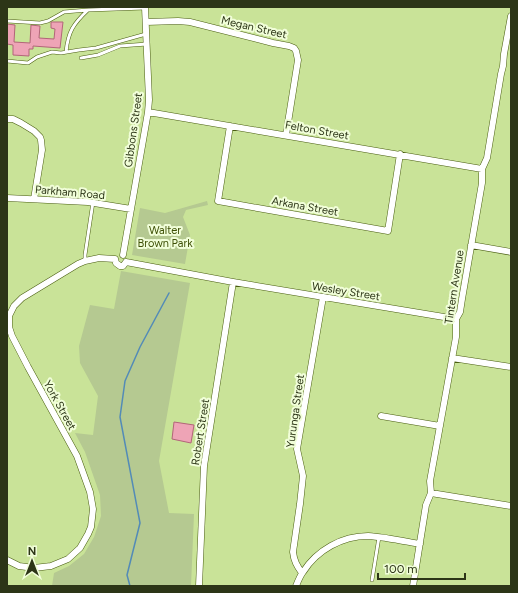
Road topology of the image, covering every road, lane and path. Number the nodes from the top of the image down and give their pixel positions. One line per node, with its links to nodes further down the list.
1 (145, 8): 2 (lane); 5 (street, Gibbons Street)
2 (88, 10): 4 (lane); 8 (lane)
3 (511, 16): 16 (street, Tintern Avenue)
4 (7, 20)
5 (146, 22): 6 (street, Gibbons Street); 14 (street, Megan Street)
6 (146, 34): 7 (street, Gibbons Street); 8 (lane)
7 (147, 44): 9 (lane); 11 (street, Gibbons Street)
8 (66, 52): 10 (lane)
9 (81, 58)
10 (7, 61)
11 (148, 112): 13 (street, Felton Street); 20 (street, Gibbons Street)
12 (7, 119): 18 (street)
13 (230, 126): 14 (street, Felton Street); 15 (street, Arkana Street)
14 (286, 135): 15 (street, Felton Street)
15 (400, 154): 16 (street, Felton Street)
16 (482, 169): 21 (street, Tintern Avenue)
17 (7, 198): 18 (street, Parkham Road)
18 (34, 199): 19 (street, Parkham Road)
19 (94, 202): 20 (street, Parkham Road); 25 (lane)
20 (131, 209): 23 (street, Gibbons Street)
21 (471, 245): 22 (street); 29 (street, Tintern Avenue)
22 (511, 252)
23 (123, 255): 24 (street); 26 (street)
24 (115, 259): 25 (street, York Street); 26 (street)
25 (84, 261): 38 (street, York Street)
26 (126, 262): 27 (street)
27 (233, 282): 28 (street, Wesley Street); 41 (street, Robert Street)
28 (323, 297): 29 (street, Wesley Street); 39 (street, Yurunga Street)
29 (456, 319): 30 (street, Tintern Avenue)
30 (452, 358): 31 (street); 33 (street, Tintern Avenue)
31 (511, 367)
32 (381, 416): 33 (street)
33 (440, 426): 34 (street, Tintern Avenue)
34 (431, 493): 35 (street); 37 (street, Tintern Avenue)
35 (511, 506)
36 (379, 537): 37 (street); 39 (street); 40 (lane)
37 (420, 544): 43 (street, Tintern Avenue)
38 (7, 560)
39 (302, 573): 42 (street)
40 (372, 580)
41 (199, 586)
42 (296, 586)
43 (413, 586)

